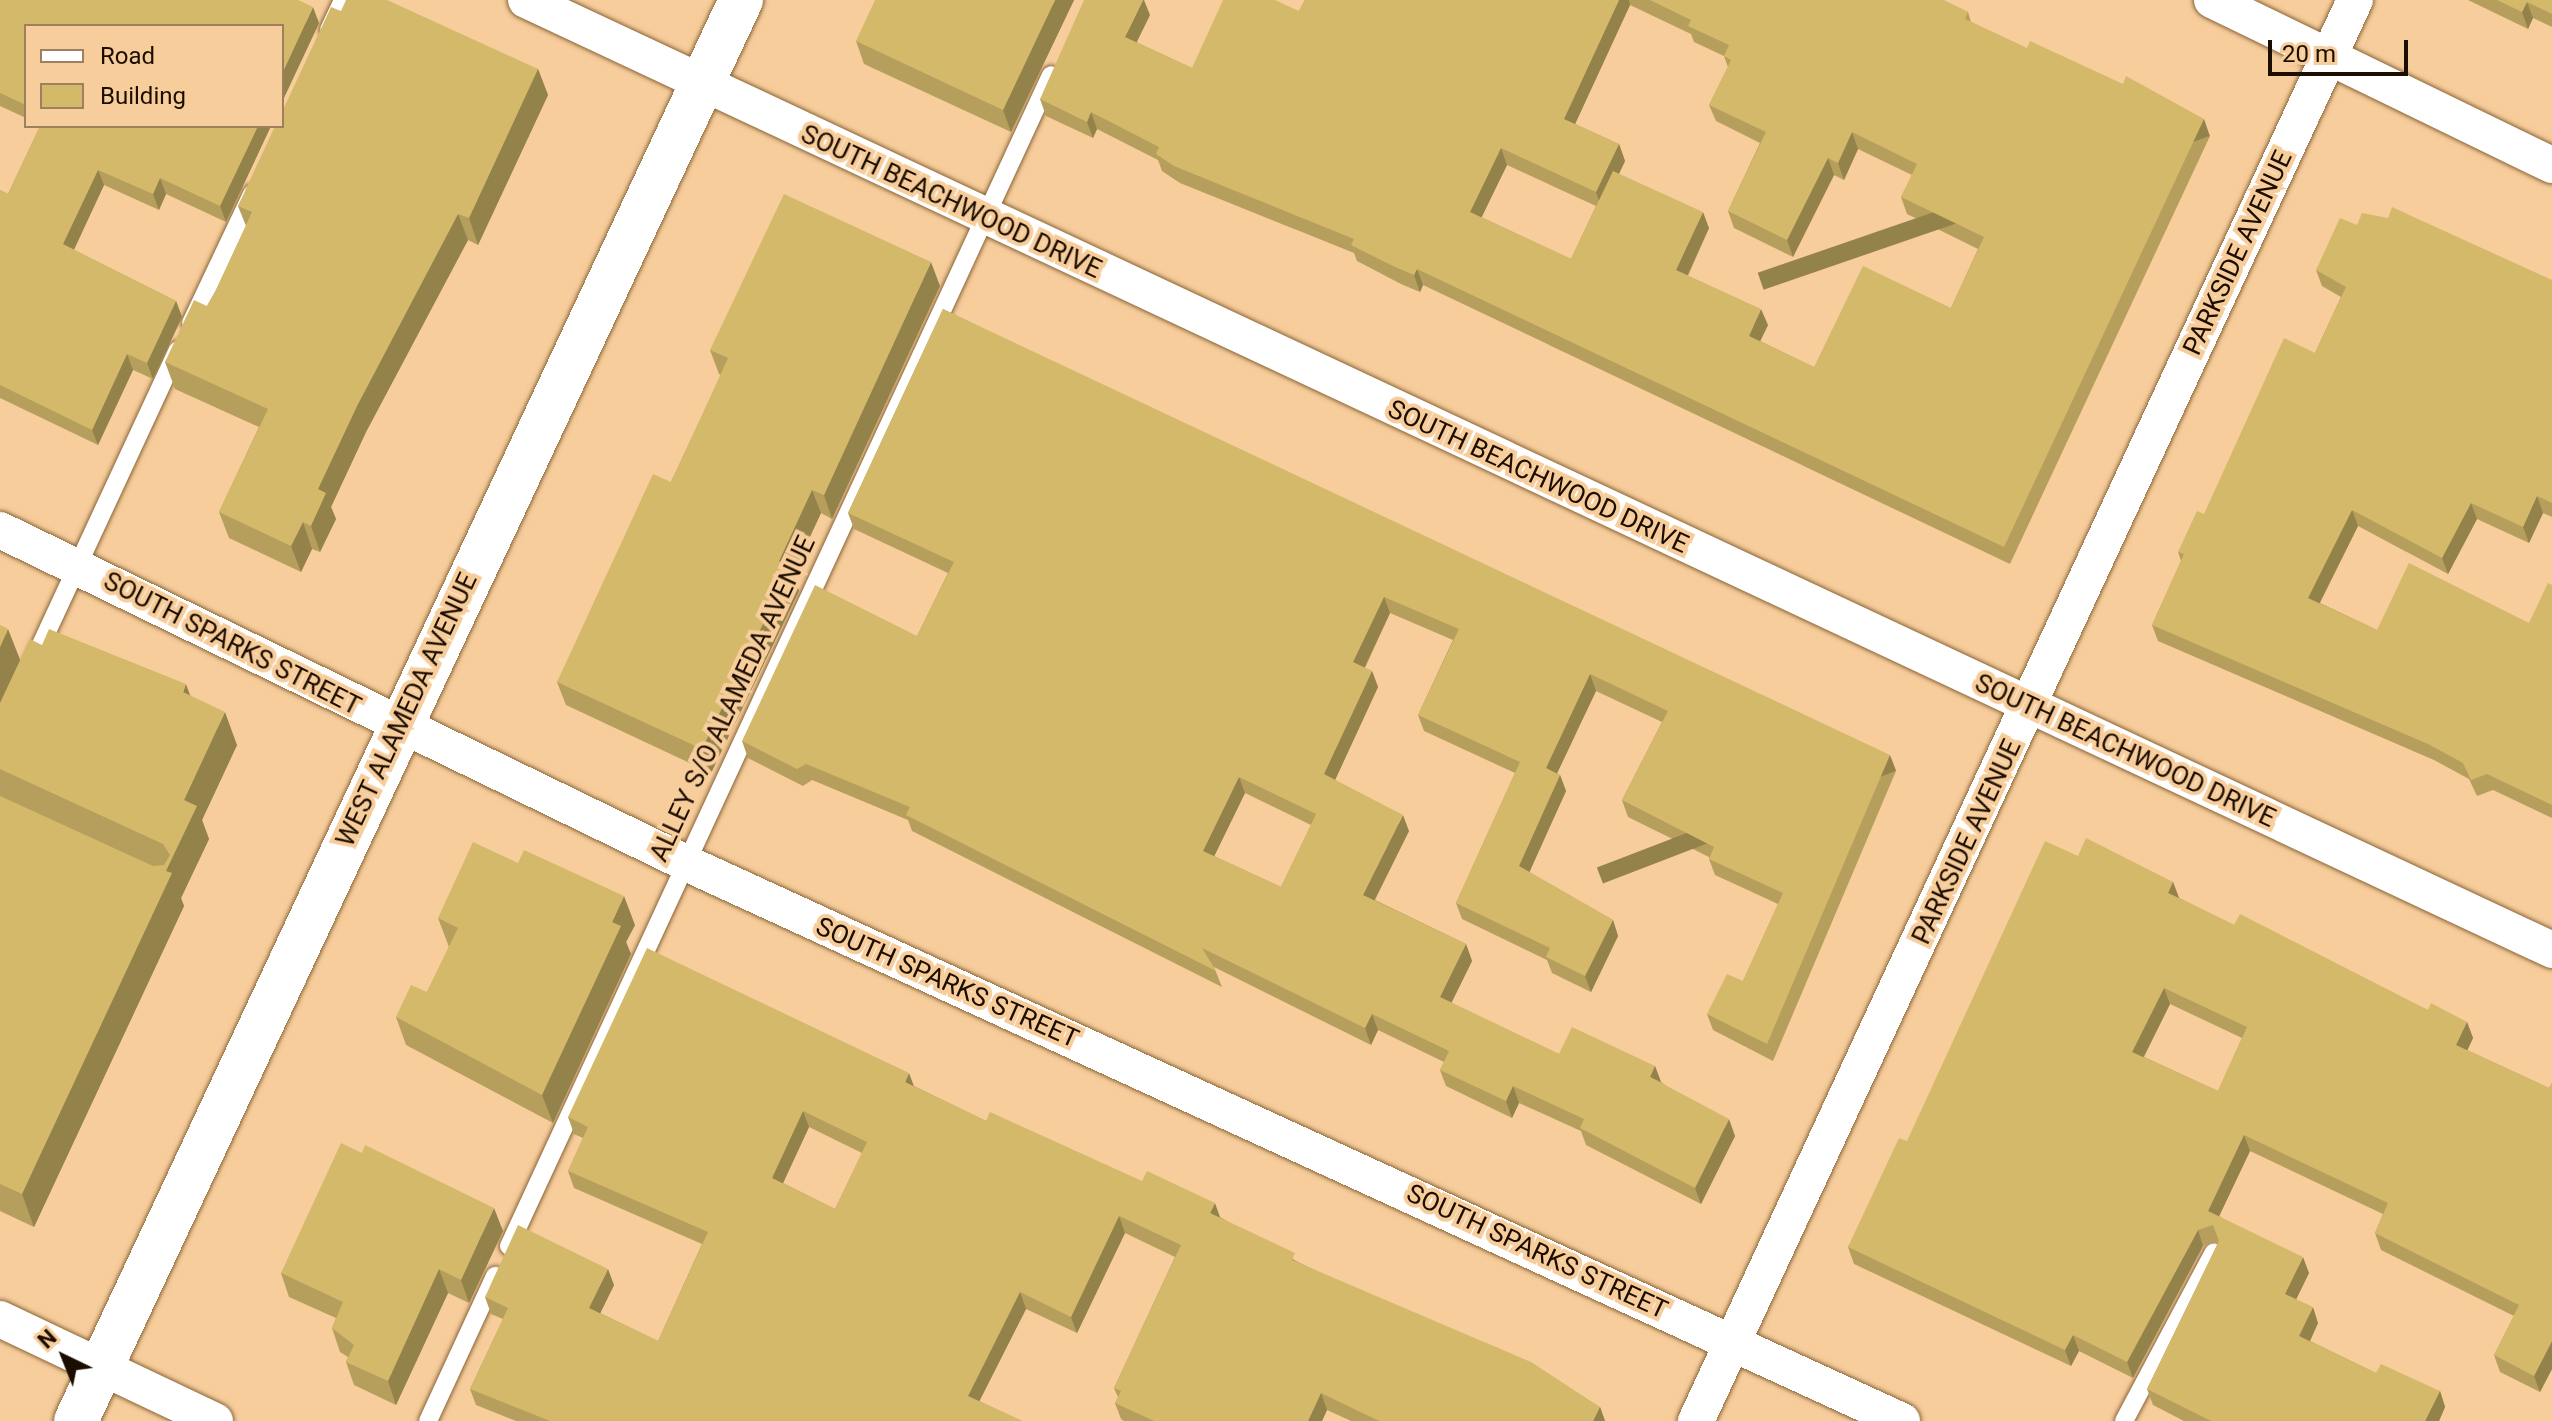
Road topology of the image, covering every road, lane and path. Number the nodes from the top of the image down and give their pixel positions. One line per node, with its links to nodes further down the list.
1 (343, 0): 8 (lane)
2 (526, 0): 9 (street, SOUTH BEACHWOOD DRIVE)
3 (741, 0): 9 (main road, WEST ALAMEDA AVENUE)
4 (2212, 0): 7 (street)
5 (2355, 0): 7 (street, PARKSIDE AVENUE)
6 (1060, 54): 12 (lane, ALLEY S/O ALAMEDA AVENUE)
7 (2329, 54): 10 (street); 16 (street, PARKSIDE AVENUE)
8 (317, 57)
9 (702, 85): 12 (street, SOUTH BEACHWOOD DRIVE); 17 (main road, WEST ALAMEDA AVENUE)
10 (2552, 165)
11 (263, 170): 14 (lane)
12 (984, 218): 16 (street, SOUTH BEACHWOOD DRIVE); 18 (lane, ALLEY S/O ALAMEDA AVENUE)
13 (0, 530): 14 (street, SOUTH SPARKS STREET)
14 (76, 566): 15 (lane); 17 (street, SOUTH SPARKS STREET)
15 (25, 678)
16 (2030, 707): 19 (street, SOUTH BEACHWOOD DRIVE); 22 (street, PARKSIDE AVENUE)
17 (398, 727): 18 (street, SOUTH SPARKS STREET); 23 (main road, WEST ALAMEDA AVENUE)
18 (686, 863): 22 (street, SOUTH SPARKS STREET); 26 (lane, ALLEY S/O ALAMEDA AVENUE)
19 (2552, 950)
20 (2214, 1252): 29 (lane)
21 (0, 1319): 23 (street)
22 (1733, 1343): 27 (street, PARKSIDE AVENUE); 28 (street, SOUTH SPARKS STREET)
23 (101, 1369): 24 (main road, WEST ALAMEDA AVENUE); 25 (street)
24 (76, 1421)
25 (215, 1421)
26 (428, 1421)
27 (1696, 1421)
28 (1902, 1421)
29 (2124, 1421)

